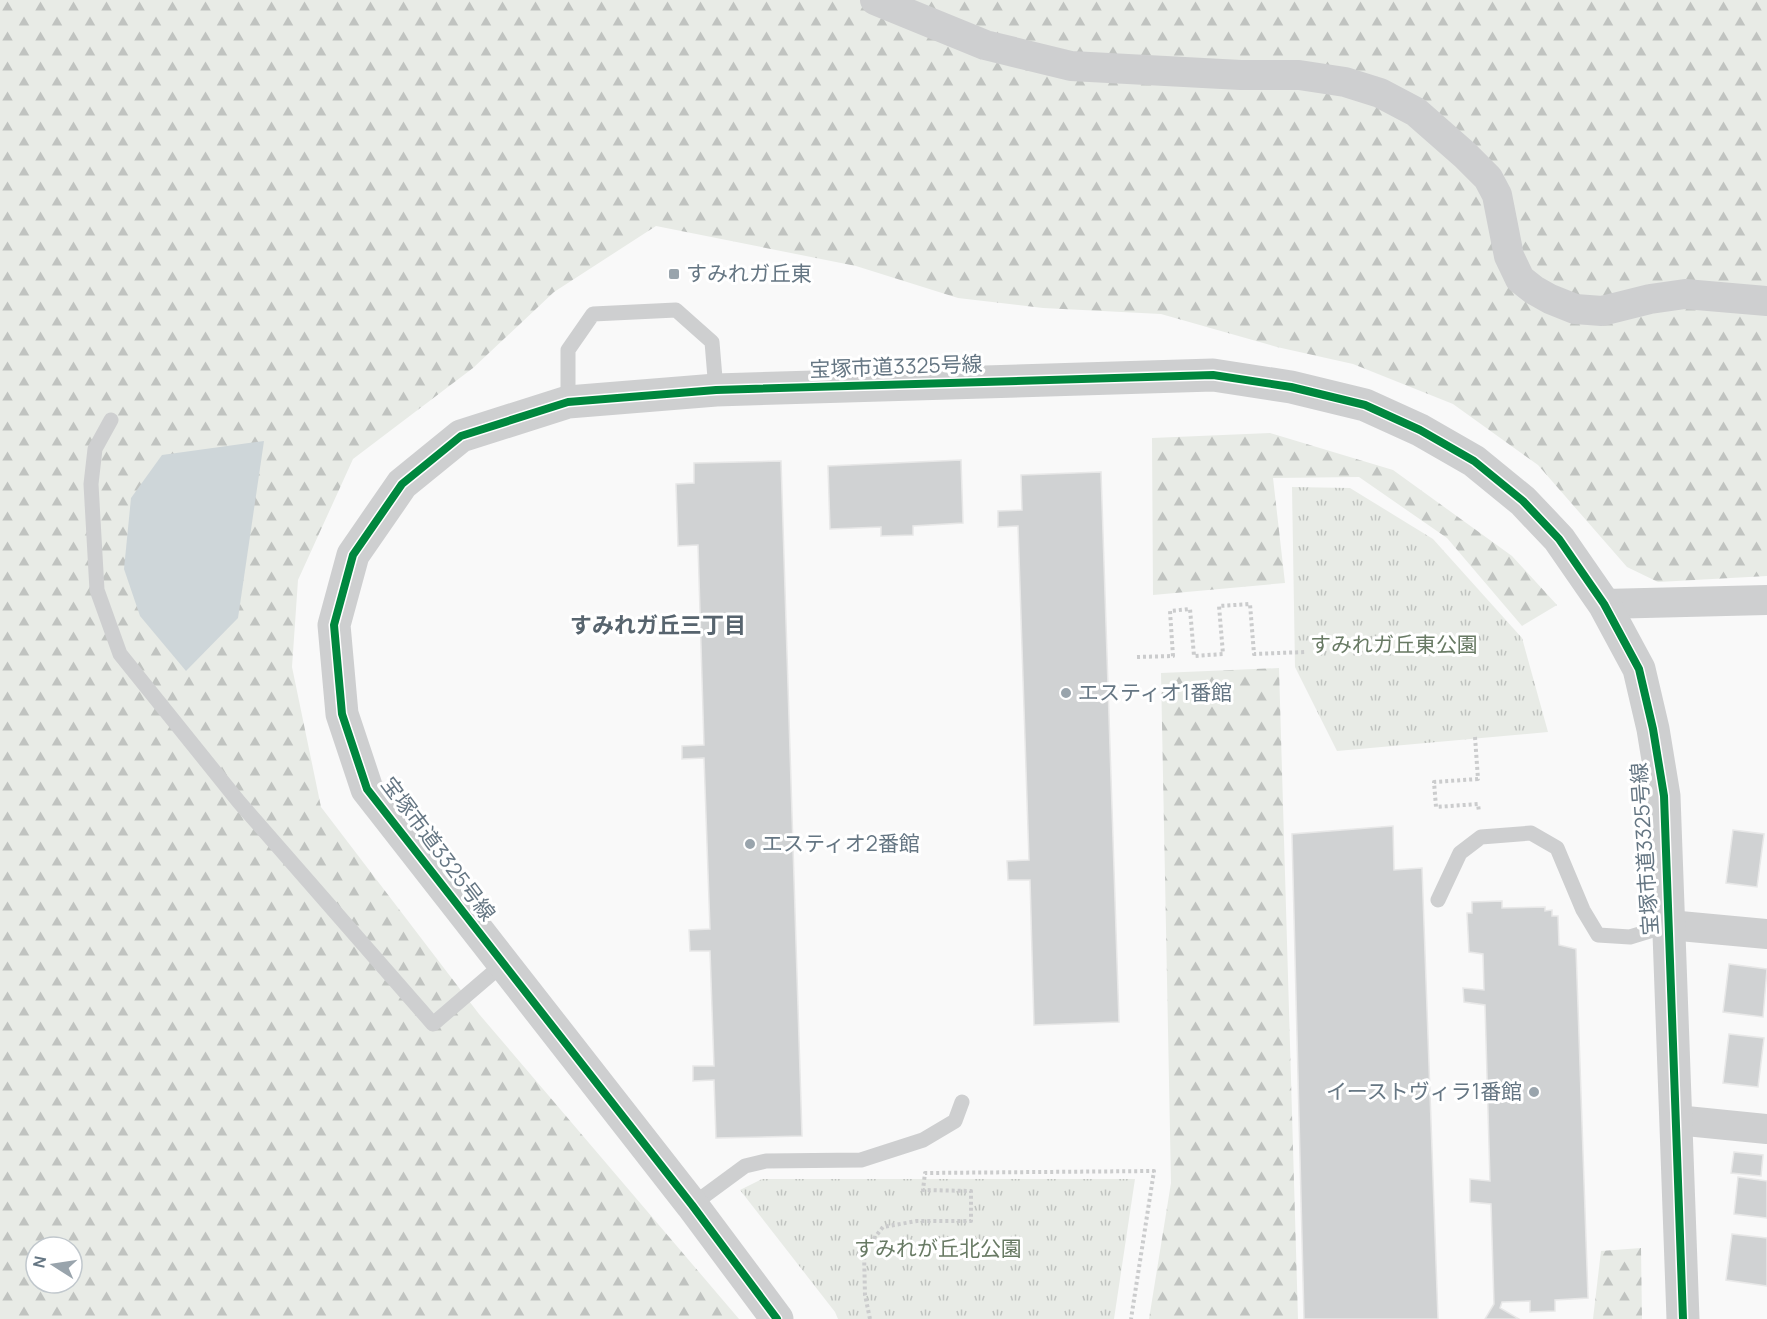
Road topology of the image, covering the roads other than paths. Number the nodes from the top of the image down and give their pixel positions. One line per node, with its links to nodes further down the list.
1 (875, 0): 2 (street)
2 (1767, 301)
3 (716, 390): 4 (street, 宝塚市道3325号線); 4 (lane); 7 (street, 宝塚市道3325号線)
4 (568, 402): 11 (street, 宝塚市道3325号線)
5 (111, 420): 11 (lane)
6 (1767, 600): 7 (street)
7 (1604, 604): 9 (street, 宝塚市道3325号線)
8 (1438, 900): 9 (lane)
9 (1669, 925): 10 (street); 13 (street, 宝塚市道3325号線)
10 (1767, 934)
11 (503, 964): 15 (street, 宝塚市道3325号線)
12 (962, 1102): 15 (lane)
13 (1676, 1120): 14 (street); 17 (street, 宝塚市道3325号線)
14 (1767, 1129)
15 (692, 1205): 16 (street, 宝塚市道3325号線)
16 (777, 1319)
17 (1683, 1319)

